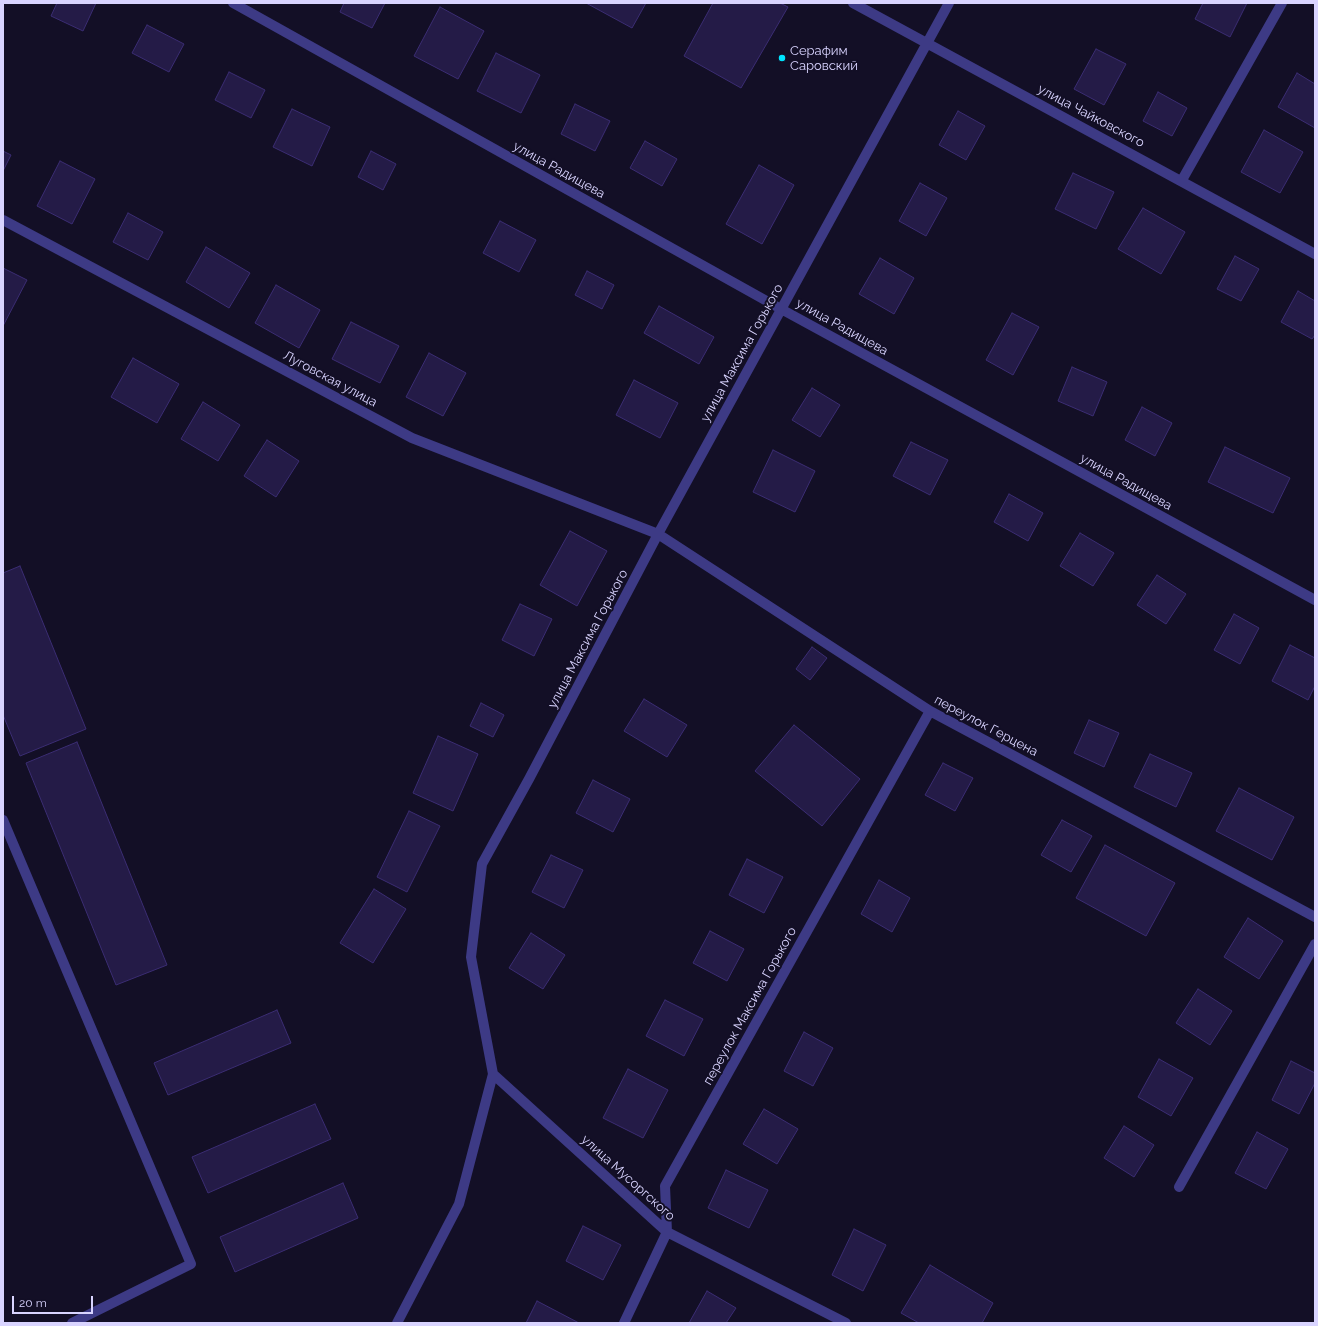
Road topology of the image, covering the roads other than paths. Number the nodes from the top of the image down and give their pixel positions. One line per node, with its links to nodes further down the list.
1 (233, 3): 9 (street, улица Радищева)
2 (853, 3): 5 (street, улица Чайковского)
3 (948, 3): 5 (street, улица Максима Горького)
4 (1282, 3): 6 (street)
5 (927, 42): 6 (street, улица Чайковского); 9 (street, улица Максима Горького)
6 (1182, 180): 8 (street, улица Чайковского)
7 (3, 220): 10 (street, Луговская улица)
8 (1315, 254)
9 (781, 309): 10 (street, улица Максима Горького); 11 (street, улица Радищева)
10 (658, 534): 12 (street, переулок Герцена); 16 (street, улица Максима Горького)
11 (1315, 600)
12 (930, 711): 14 (street, переулок Герцена); 18 (street, переулок Максима Горького)
13 (3, 820): 19 (street)
14 (1315, 917)
15 (1315, 944): 17 (street)
16 (493, 1074): 18 (street, улица Мусоргского); 20 (street, улица Максима Горького)
17 (1178, 1187)
18 (667, 1232): 21 (street, переулок Максима Горького); 22 (street, улица Мусоргского)
19 (72, 1323)
20 (397, 1323)
21 (624, 1323)
22 (846, 1323)

